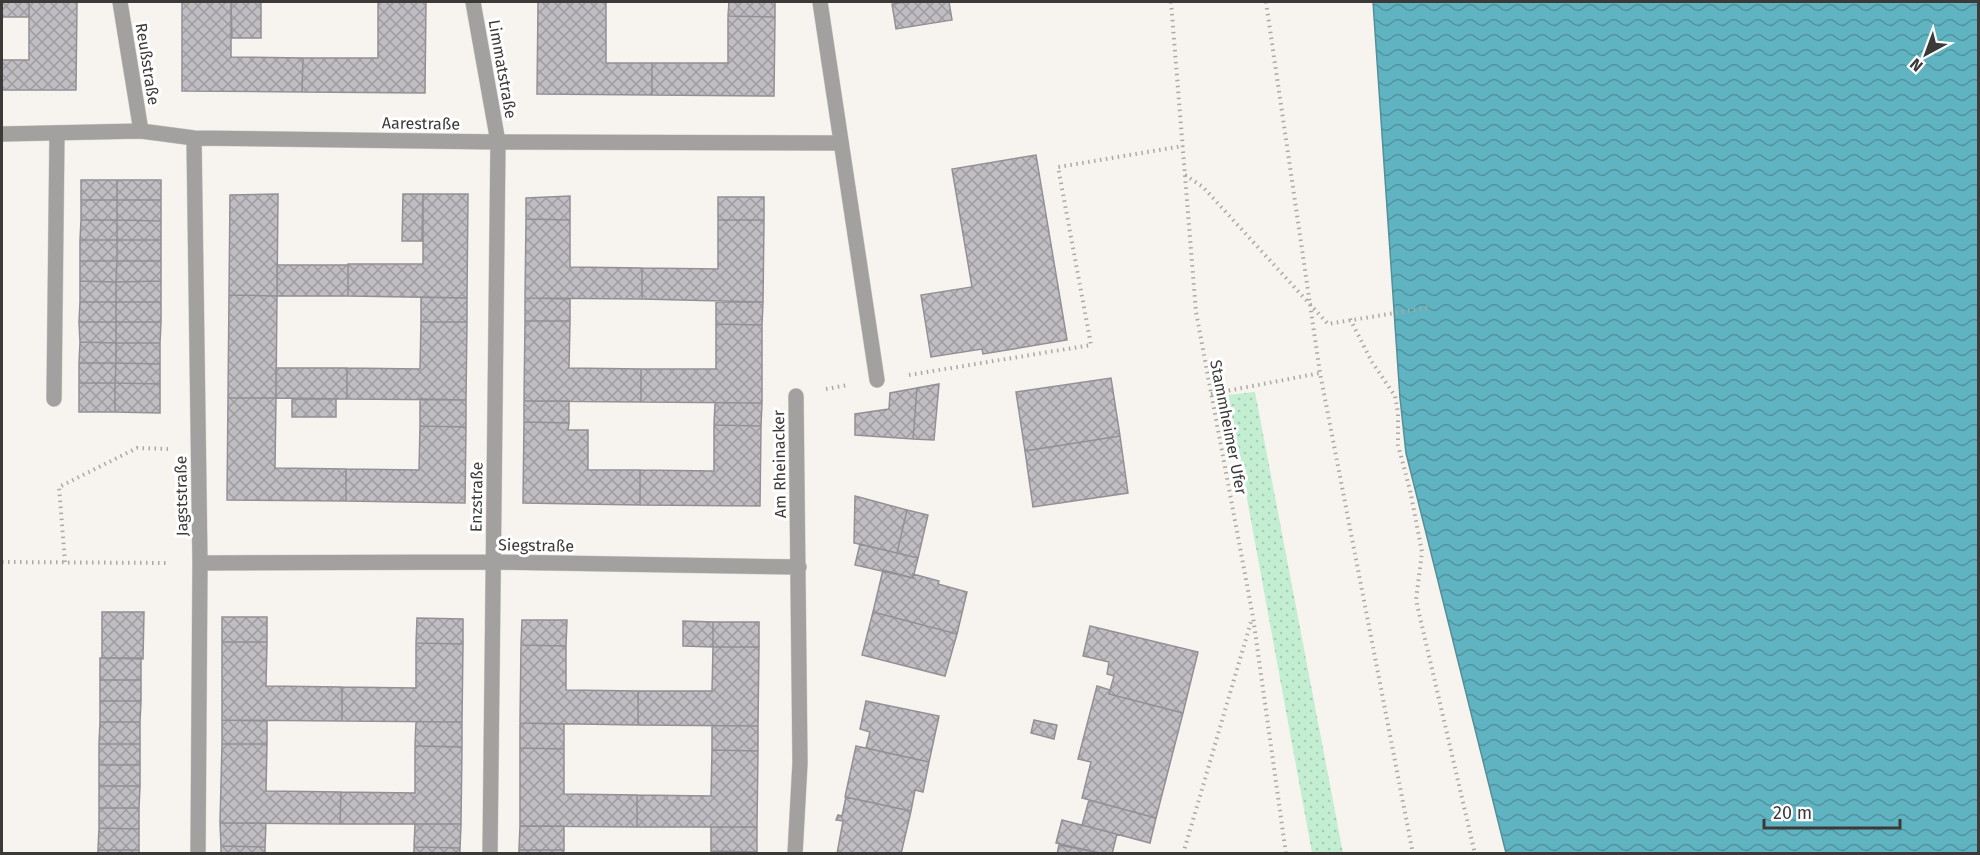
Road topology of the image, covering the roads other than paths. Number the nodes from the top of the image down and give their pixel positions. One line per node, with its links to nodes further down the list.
1 (120, 2): 4 (street, Reußstraße)
2 (473, 2): 8 (street, Limmatstraße)
3 (820, 2): 9 (street)
4 (141, 131): 5 (street, Aarestraße); 7 (street, Aarestraße)
5 (57, 133): 6 (street, Aarestraße); 12 (street)
6 (2, 134)
7 (194, 138): 8 (street, Aarestraße); 14 (street, Jagststraße)
8 (498, 142): 9 (street, Aarestraße); 13 (street, Enzstraße)
9 (840, 143): 10 (street)
10 (877, 380)
11 (796, 396): 15 (street, Am Rheinacker)
12 (54, 399)
13 (493, 562): 14 (street, Siegstraße); 15 (street, Siegstraße); 17 (street, Enzstraße)
14 (200, 563): 16 (street, Jagststraße)
15 (799, 567): 18 (street, Am Rheinacker)
16 (198, 854)
17 (490, 854)
18 (795, 854)

